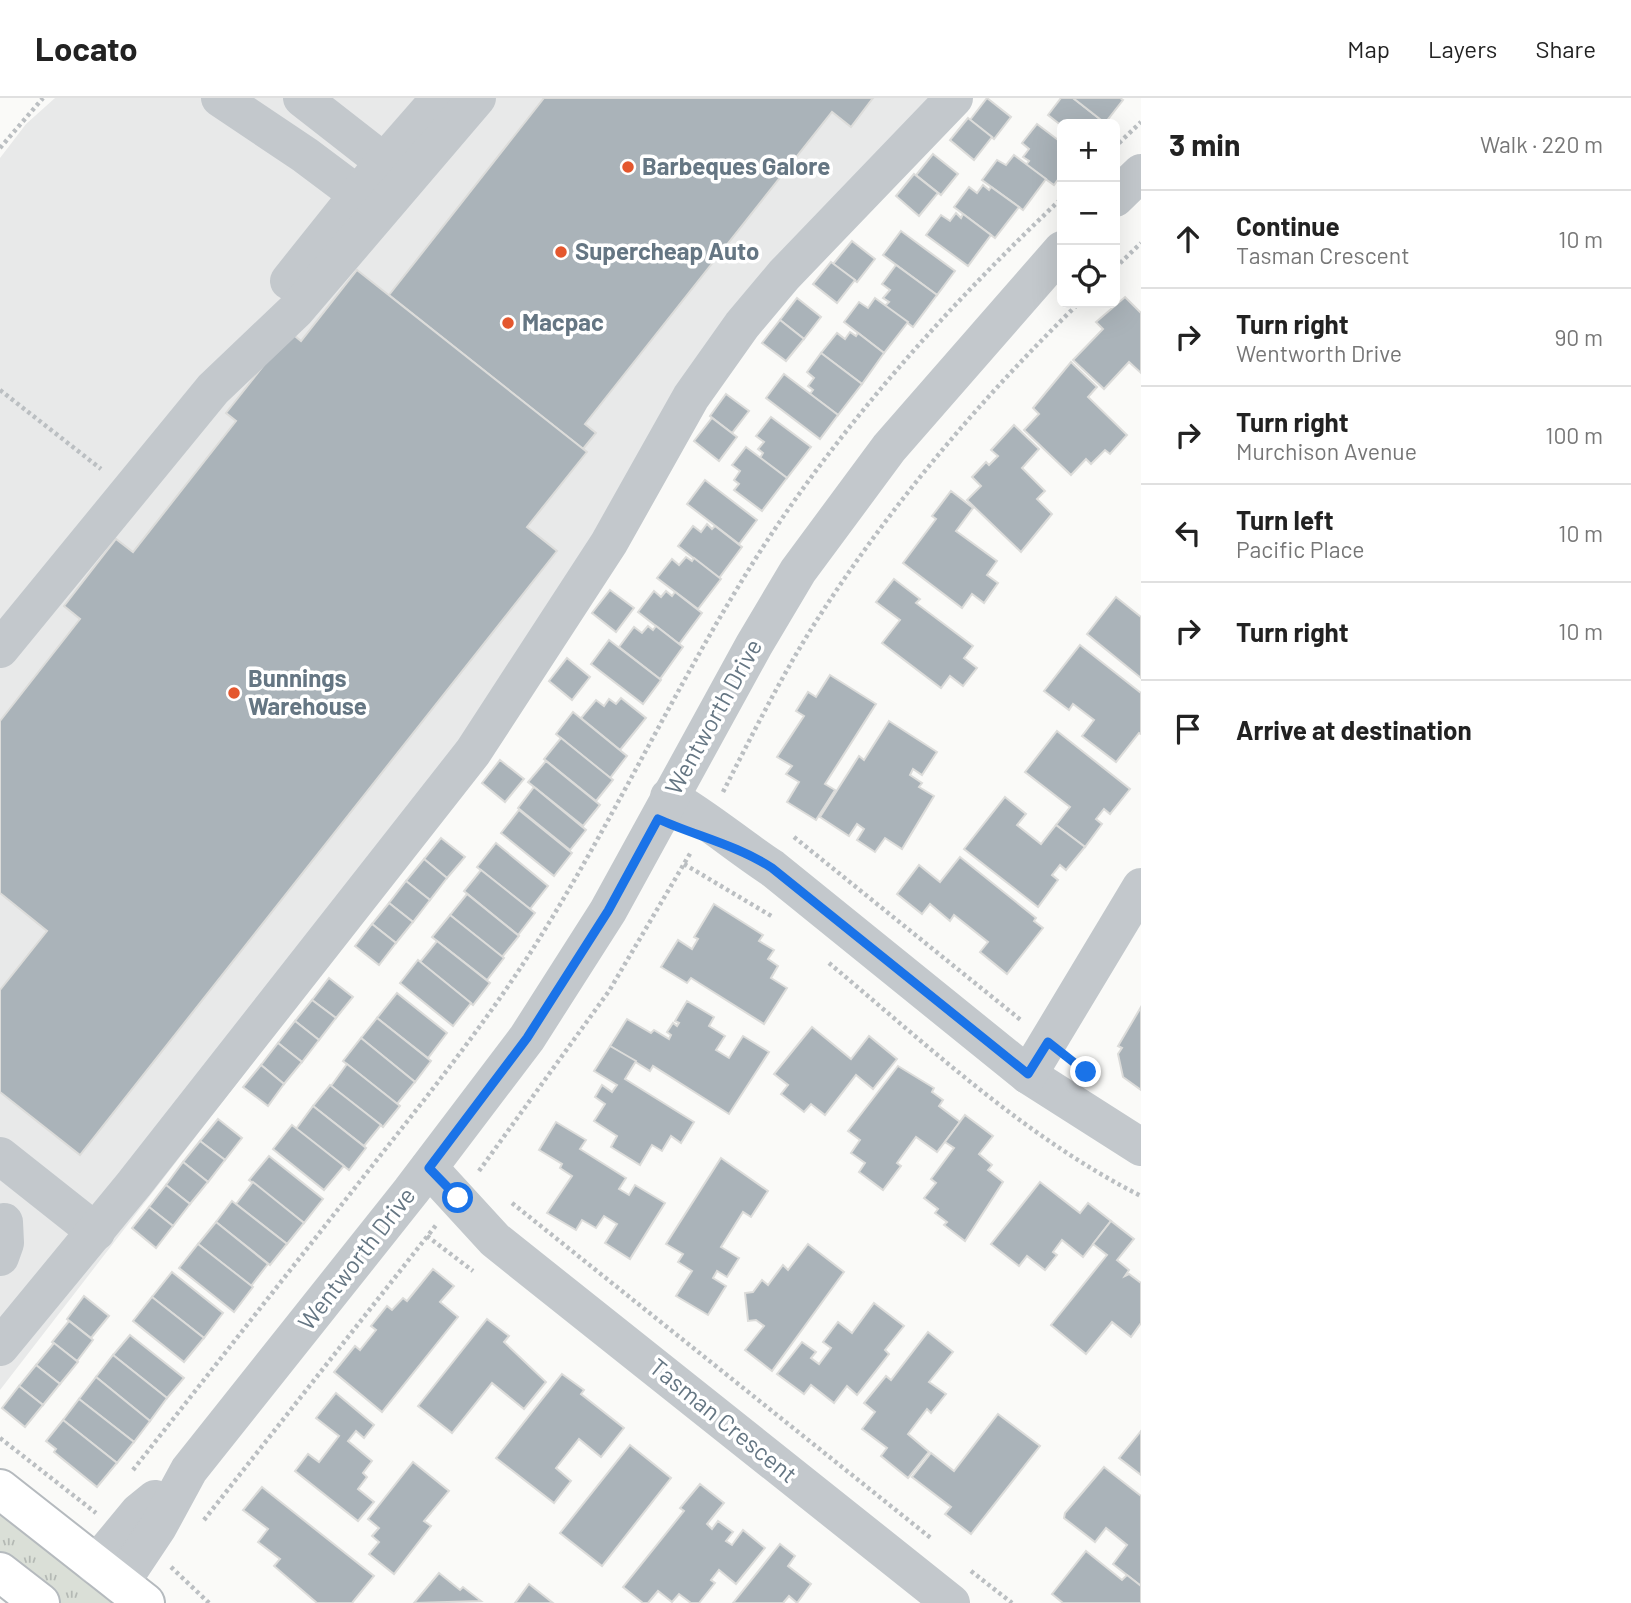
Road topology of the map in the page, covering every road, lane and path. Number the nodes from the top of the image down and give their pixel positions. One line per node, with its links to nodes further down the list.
1 (43, 98): 9 (path)
2 (302, 98): 11 (street)
3 (440, 98): 11 (street)
4 (477, 98): 11 (street)
5 (954, 98): 31 (street)
6 (220, 99): 11 (street)
7 (1141, 122): 8 (path)
8 (1120, 142)
9 (0, 148)
10 (1141, 173): 12 (street)
11 (377, 185): 19 (street)
12 (1120, 193)
13 (1057, 203): 35 (path)
14 (1141, 243): 16 (path)
15 (1057, 256): 22 (street, Wentworth Drive)
16 (1120, 263)
17 (0, 390): 18 (path)
18 (108, 475)
19 (0, 649)
20 (722, 794): 21 (path)
21 (732, 799)
22 (664, 808): 26 (street); 29 (street, Wentworth Drive)
23 (792, 836): 25 (path)
24 (1141, 887): 25 (street)
25 (1048, 1042): 26 (street)
26 (1028, 1074): 27 (street)
27 (1141, 1147)
28 (0, 1156): 31 (street)
29 (420, 1180): 34 (street, Wentworth Drive); 43 (street, Tasman Crescent)
30 (508, 1200): 38 (path)
31 (96, 1232): 32 (street)
32 (0, 1347)
33 (0, 1438): 37 (path)
34 (189, 1470): 37 (street, Wentworth Drive); 41 (street, Wentworth Drive)
35 (131, 1472)
36 (0, 1489): 41 (main road)
37 (108, 1517): 41 (street, Wentworth Drive)
38 (937, 1543)
39 (969, 1569): 44 (path)
40 (0, 1572): 42 (main road)
41 (120, 1584)
42 (40, 1603)
43 (951, 1603)
44 (1012, 1603)

